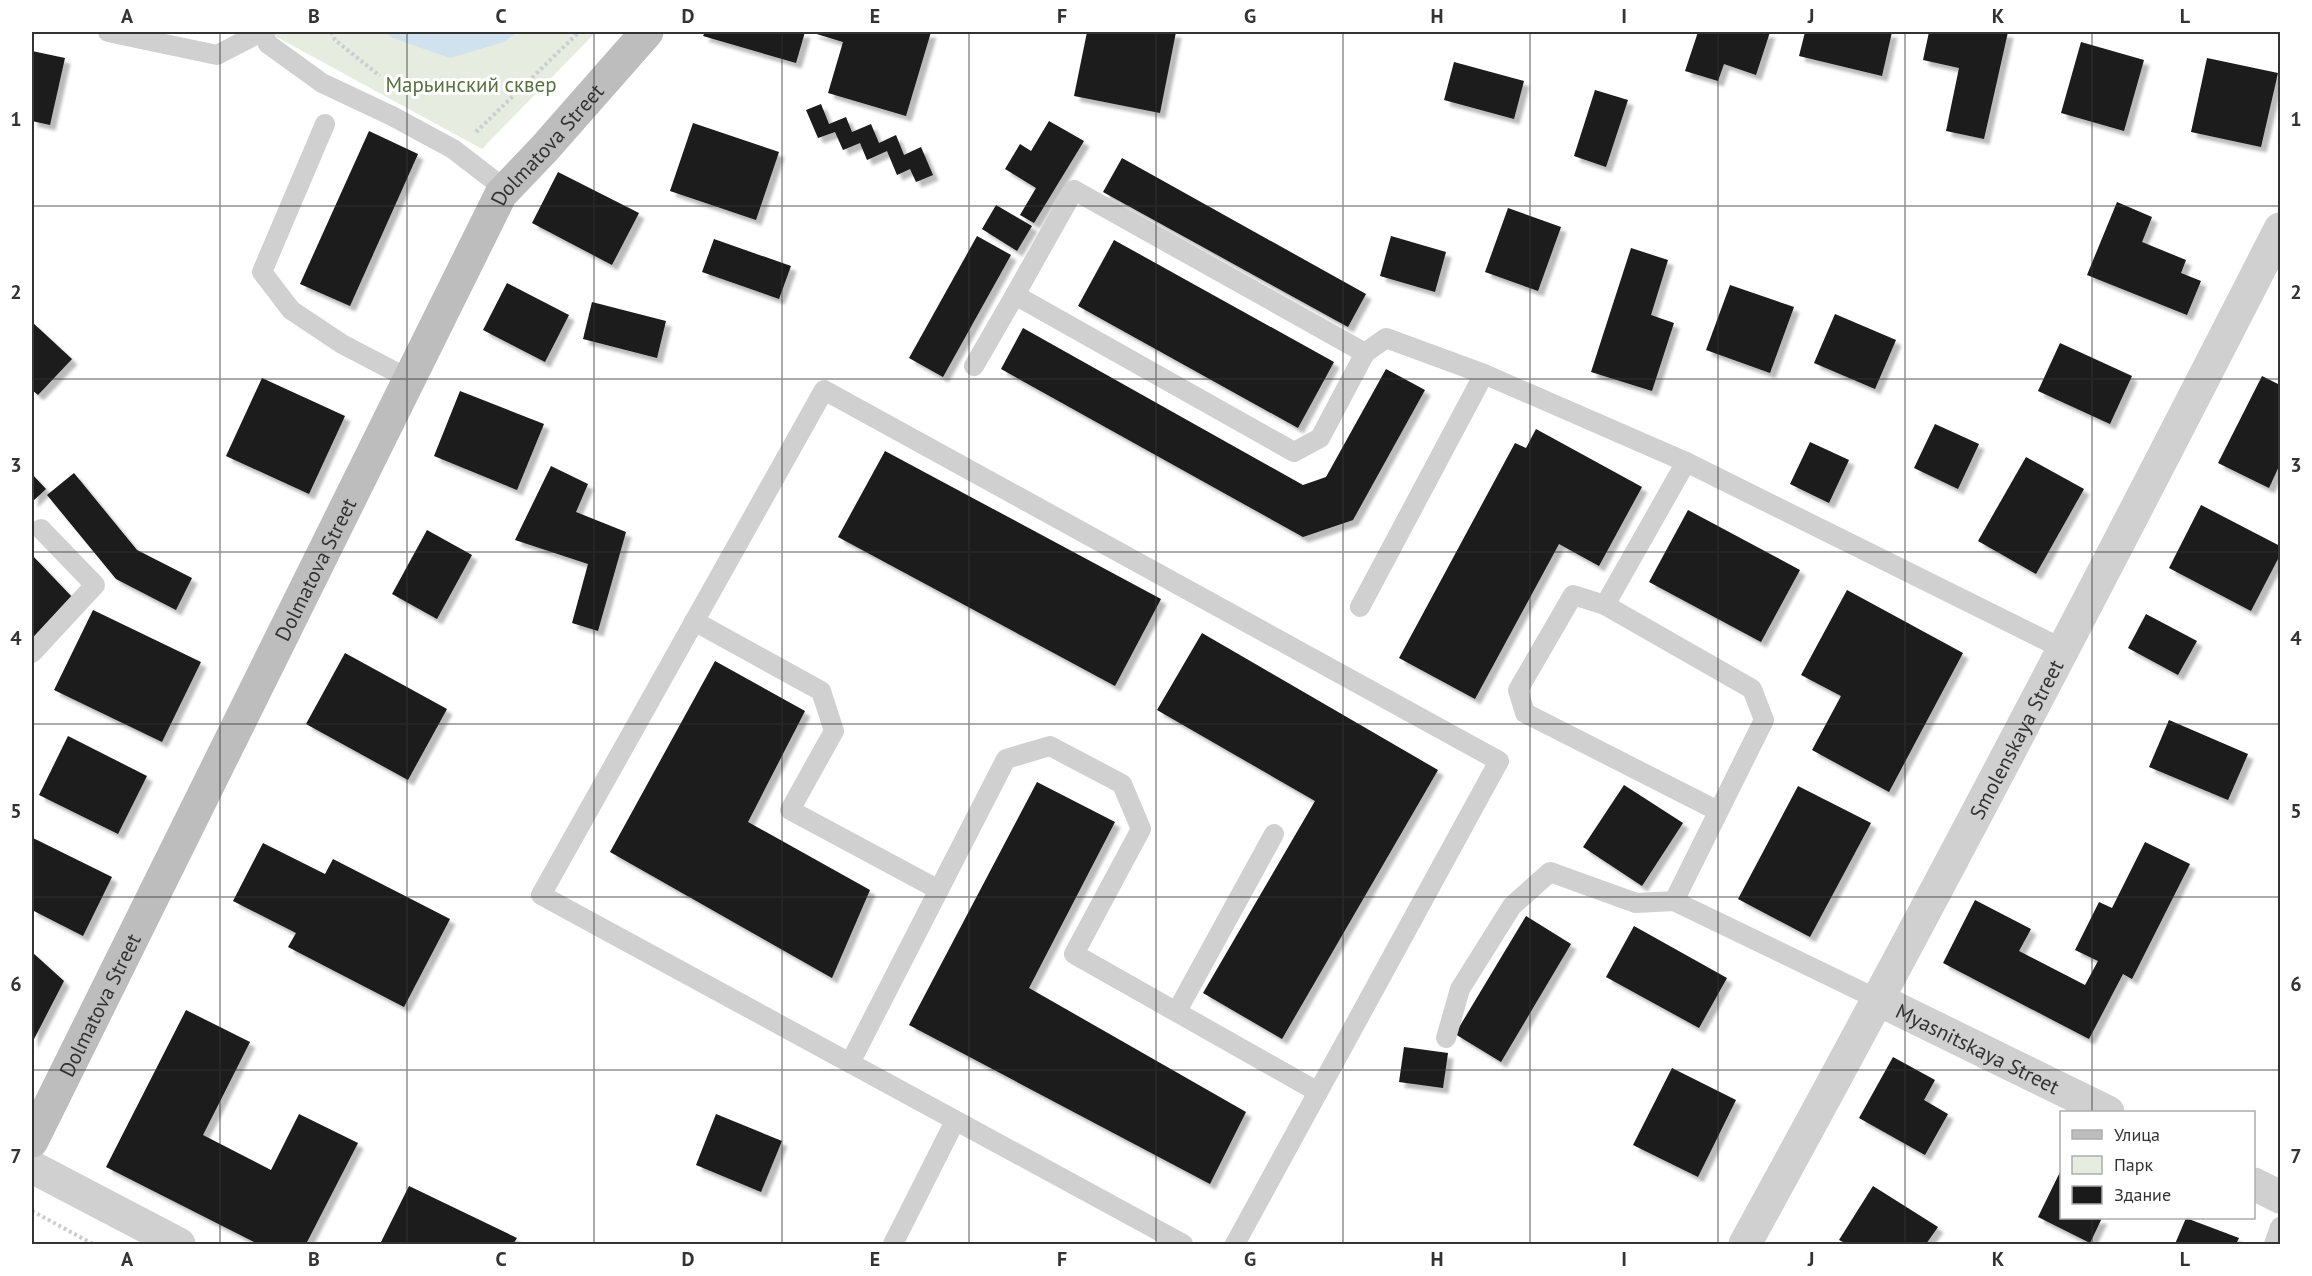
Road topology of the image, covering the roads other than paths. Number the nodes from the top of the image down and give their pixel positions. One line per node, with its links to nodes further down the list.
1 (108, 32): 2 (lane)
2 (262, 32): 5 (lane)
3 (647, 32): 5 (main road, Dolmatova Street)
4 (325, 124): 11 (lane)
5 (505, 189): 11 (main road, Dolmatova Street)
6 (2280, 229): 17 (street, Smolenskaya Street)
7 (1015, 295): 8 (lane); 8 (lane); 9 (lane)
8 (1365, 353): 10 (lane)
9 (974, 366)
10 (1485, 374): 12 (lane); 15 (lane)
11 (409, 379): 30 (main road, Dolmatova Street)
12 (1686, 462): 14 (lane); 17 (lane)
13 (41, 529): 18 (lane)
14 (1605, 605): 19 (lane); 19 (lane)
15 (1360, 608)
16 (694, 621): 21 (lane); 26 (lane); 27 (lane)
17 (2065, 650): 23 (street, Smolenskaya Street)
18 (32, 653)
19 (1718, 811): 22 (lane)
20 (1274, 834): 24 (lane)
21 (939, 890): 24 (lane); 26 (lane)
22 (1674, 902): 23 (lane); 25 (lane)
23 (1879, 1000): 28 (street, Myasnitskaya Street); 39 (street, Smolenskaya Street)
24 (1177, 1011): 27 (lane)
25 (1446, 1038)
26 (849, 1063): 29 (lane)
27 (1318, 1092): 38 (lane)
28 (2104, 1111)
29 (955, 1121): 36 (lane); 37 (lane)
30 (32, 1141)
31 (32, 1167): 35 (street)
32 (2255, 1185): 33 (street)
33 (2280, 1197)
34 (2280, 1227): 40 (lane)
35 (179, 1245)
36 (893, 1245)
37 (1183, 1245)
38 (1235, 1245)
39 (1745, 1245)
40 (2274, 1245)

